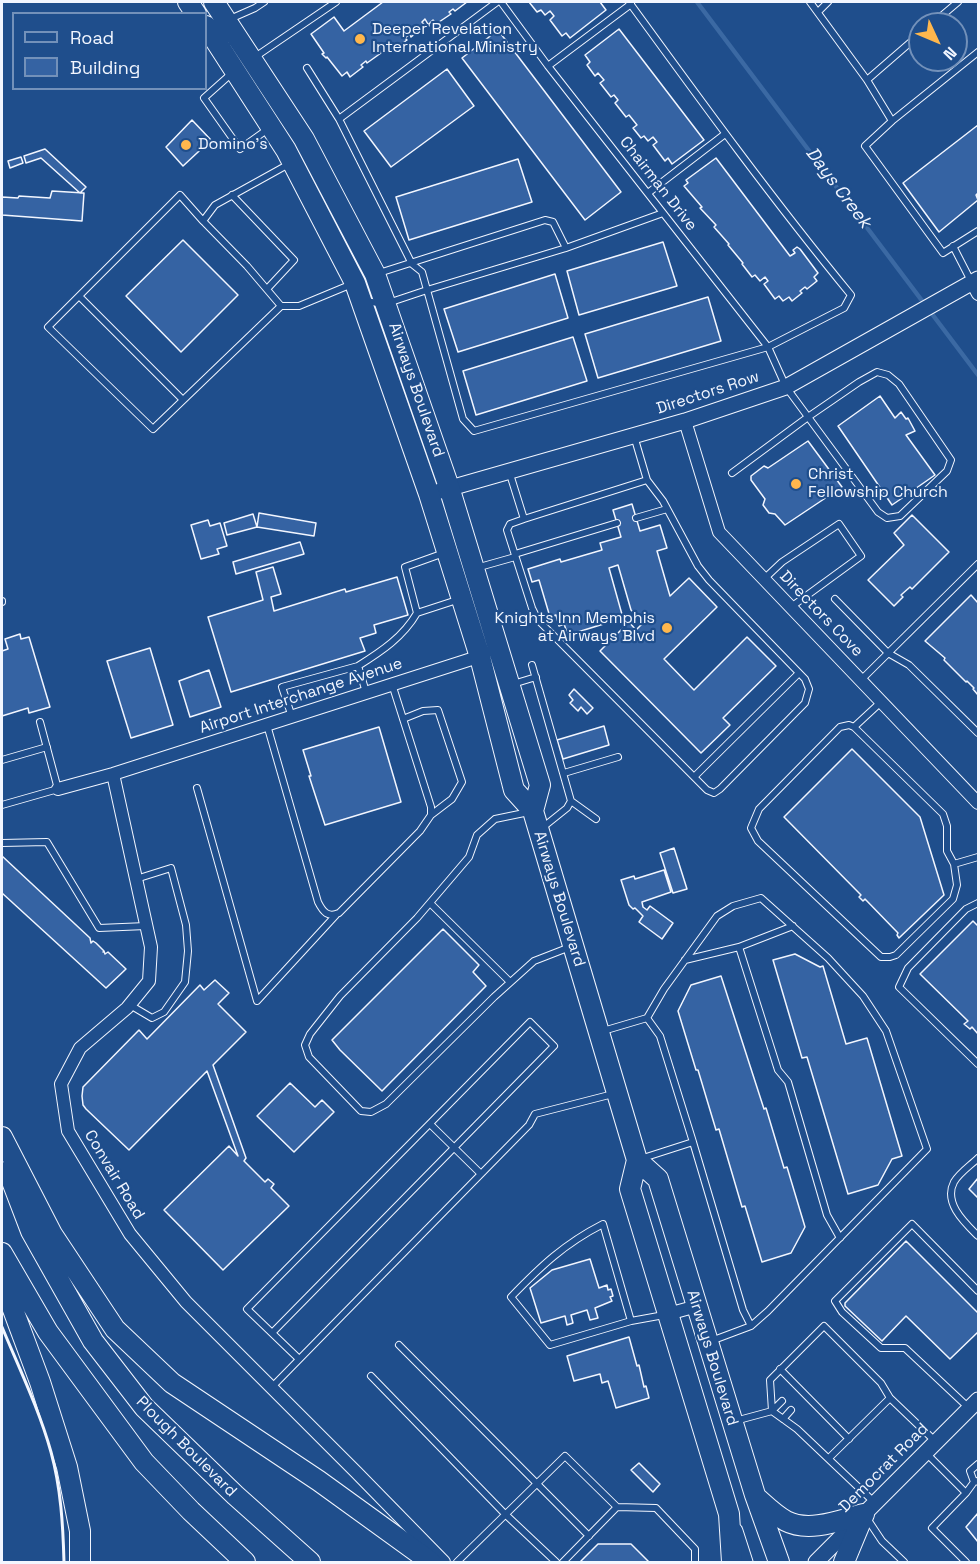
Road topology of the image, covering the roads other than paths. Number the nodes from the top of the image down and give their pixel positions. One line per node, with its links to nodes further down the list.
1 (214, 2): 11 (main road, Airways Boulevard)
2 (264, 2): 11 (lane)
3 (336, 2): 15 (lane)
4 (499, 2): 16 (lane, Chairman Drive); 20 (lane)
5 (810, 2): 9 (lane)
6 (828, 2): 9 (lane)
7 (958, 2): 10 (lane)
8 (630, 3): 16 (lane); 23 (lane)
9 (818, 12): 19 (lane)
10 (946, 12)
11 (227, 20): 15 (main road, Airways Boulevard)
12 (207, 28): 18 (main road, Airways Boulevard)
13 (908, 44): 19 (lane)
14 (978, 52): 21 (lane)
15 (252, 59): 18 (lane); 34 (main road, Airways Boulevard)
16 (548, 66): 25 (lane, Chairman Drive)
17 (307, 68): 20 (lane)
18 (235, 70): 22 (main road, Airways Boulevard); 22 (lane)
19 (867, 80): 21 (lane)
20 (339, 119): 32 (lane)
21 (892, 121): 30 (lane)
22 (271, 127): 24 (main road, Airways Boulevard)
23 (725, 134): 25 (lane); 40 (lane)
24 (292, 162): 26 (lane); 34 (main road, Airways Boulevard)
25 (648, 193): 27 (lane, Chairman Drive)
26 (232, 195): 28 (lane); 35 (lane)
27 (663, 213): 31 (lane); 40 (lane, Chairman Drive)
28 (203, 221): 35 (lane); 37 (lane)
29 (978, 231): 30 (lane)
30 (953, 246): 33 (lane)
31 (566, 248): 32 (lane); 36 (lane)
32 (412, 264): 34 (lane); 36 (lane)
33 (976, 285): 41 (street, Directors Row)
34 (366, 286): 38 (main road, Airways Boulevard); 38 (lane); 39 (lane); 50 (main road, Airways Boulevard)
35 (267, 289): 39 (lane)
36 (427, 290): 38 (lane); 40 (lane)
37 (79, 296): 42 (lane); 42 (lane)
38 (385, 304): 49 (main road, Airways Boulevard)
39 (281, 306): 42 (lane)
40 (768, 347): 41 (lane, Chairman Drive)
41 (786, 387): 43 (lane, Chairman Drive); 44 (street, Directors Row)
42 (183, 400)
43 (808, 417): 43 (lane); 47 (lane)
44 (686, 421): 45 (street, Directors Row); 59 (street, Directors Cove)
45 (633, 435): 46 (street, Directors Row); 48 (lane)
46 (508, 471): 49 (street, Directors Row); 53 (lane)
47 (732, 473)
48 (646, 480): 51 (lane); 53 (lane)
49 (449, 488): 50 (street, Directors Row); 58 (main road, Airways Boulevard)
50 (429, 494): 55 (main road, Airways Boulevard)
51 (667, 509): 52 (lane); 69 (lane)
52 (636, 518)
53 (524, 519): 56 (lane)
54 (617, 523): 56 (lane)
55 (447, 552): 60 (main road, Airways Boulevard); 63 (lane)
56 (515, 555): 58 (lane); 87 (lane)
57 (978, 564): 65 (lane)
58 (474, 569): 64 (main road, Airways Boulevard)
59 (764, 579): 62 (street, Directors Cove); 62 (lane)
60 (462, 598): 63 (lane); 66 (main road, Airways Boulevard)
61 (834, 599): 65 (lane)
62 (791, 607): 71 (street, Directors Cove)
63 (417, 613): 68 (lane)
64 (500, 650): 66 (street, Airport Interchange Avenue); 73 (main road, Airways Boulevard)
65 (888, 653): 71 (lane); 81 (lane)
66 (480, 657): 72 (street, Airport Interchange Avenue); 93 (main road, Airways Boulevard)
67 (532, 665): 70 (lane)
68 (358, 666): 74 (lane); 76 (lane)
69 (799, 673): 87 (lane); 87 (lane)
70 (536, 677): 73 (lane); 85 (lane)
71 (861, 680): 75 (street, Directors Cove)
72 (392, 684): 74 (street, Airport Interchange Avenue); 77 (lane)
73 (510, 685): 93 (main road, Airways Boulevard)
74 (367, 693): 76 (street, Airport Interchange Avenue)
75 (881, 702): 80 (lane); 90 (street, Directors Cove)
76 (292, 717): 79 (street, Airport Interchange Avenue)
77 (403, 719): 94 (lane); 94 (lane)
78 (40, 722): 82 (lane)
79 (267, 724): 86 (street, Airport Interchange Avenue); 103 (lane)
80 (855, 727): 99 (lane); 99 (lane)
81 (978, 733)
82 (47, 747): 84 (lane); 89 (lane)
83 (618, 757): 85 (lane)
84 (2, 760)
85 (564, 773): 91 (lane)
86 (113, 774): 89 (street); 100 (street, Convair Road)
87 (694, 777)
88 (198, 788): 103 (lane)
89 (58, 789): 92 (lane)
90 (977, 797)
91 (571, 801): 95 (lane); 96 (lane)
92 (2, 806)
93 (533, 811): 96 (main road, Airways Boulevard); 101 (lane)
94 (431, 815): 103 (lane)
95 (596, 819)
96 (539, 831): 106 (main road, Airways Boulevard)
97 (2, 843): 104 (lane)
98 (978, 857): 99 (lane)
99 (954, 864)
100 (136, 879): 104 (street, Convair Road); 110 (lane)
101 (429, 903): 109 (lane); 109 (lane)
102 (978, 903): 113 (lane)
103 (339, 913)
104 (147, 926): 110 (street, Convair Road)
105 (793, 926): 107 (lane); 108 (lane); 124 (lane)
106 (573, 946): 109 (lane); 112 (main road, Airways Boulevard)
107 (739, 947): 108 (lane); 124 (lane)
108 (685, 960): 111 (lane)
109 (510, 982)
110 (130, 1005): 138 (street, Convair Road)
111 (647, 1018): 112 (lane); 117 (lane)
112 (599, 1033): 114 (main road, Airways Boulevard)
113 (978, 1064)
114 (617, 1093): 121 (main road, Airways Boulevard); 122 (lane)
115 (430, 1124): 118 (lane); 118 (lane); 132 (lane)
116 (2, 1137): 168 (main road)
117 (693, 1142): 121 (lane); 131 (lane)
118 (454, 1148): 122 (lane); 132 (lane)
119 (2, 1155): 167 (main road, Plough Boulevard)
120 (978, 1158): 123 (lane)
121 (637, 1160): 128 (main road, Airways Boulevard); 129 (main road, Airways Boulevard)
122 (481, 1174): 135 (lane)
123 (978, 1236)
124 (840, 1238): 131 (lane)
125 (2, 1253): 166 (main road, Plough Boulevard)
126 (2, 1280): 165 (main road)
127 (978, 1291): 141 (lane)
128 (697, 1306): 129 (street); 133 (main road, Airways Boulevard)
129 (668, 1314): 130 (lane); 163 (main road, Airways Boulevard)
130 (631, 1321): 130 (lane)
131 (751, 1326): 133 (lane)
132 (272, 1333): 135 (lane)
133 (707, 1342): 145 (main road, Airways Boulevard)
134 (399, 1345): 157 (lane)
135 (299, 1359): 138 (lane)
136 (780, 1369): 139 (lane); 143 (lane); 149 (lane)
137 (371, 1376): 162 (lane)
138 (272, 1388): 169 (street, Convair Road)
139 (890, 1398): 149 (lane); 152 (lane)
140 (782, 1401): 143 (lane)
141 (974, 1404): 152 (street, Democrat Road)
142 (791, 1410): 144 (lane)
143 (772, 1411): 144 (lane); 145 (lane)
144 (783, 1419): 147 (lane)
145 (732, 1422): 159 (main road, Airways Boulevard)
146 (804, 1423): 147 (lane)
147 (797, 1429): 150 (lane)
148 (816, 1435): 150 (lane)
149 (849, 1438): 154 (lane)
150 (809, 1442): 153 (lane)
151 (825, 1444): 153 (lane)
152 (931, 1447): 158 (lane); 161 (street, Democrat Road)
153 (819, 1451): 154 (lane)
154 (829, 1458): 161 (lane)
155 (978, 1464): 156 (lane)
156 (976, 1481): 158 (lane)
157 (536, 1484): 160 (lane); 162 (lane); 164 (lane)
158 (966, 1494): 180 (lane)
159 (754, 1495): 161 (main road); 176 (main road, Airways Boulevard)
160 (617, 1507): 164 (lane); 173 (lane)
161 (869, 1508): 177 (street, Democrat Road); 178 (main road); 179 (lane)
162 (506, 1514): 170 (lane); 171 (lane)
163 (729, 1514): 174 (main road); 175 (street, Airways Boulevard)
164 (589, 1536): 172 (lane)
165 (80, 1563)
166 (245, 1563)
167 (310, 1563)
168 (431, 1563)
169 (444, 1563)
170 (457, 1563)
171 (556, 1563)
172 (563, 1563)
173 (695, 1563)
174 (732, 1563)
175 (745, 1563)
176 (779, 1563)
177 (816, 1563)
178 (844, 1563)
179 (904, 1563)
180 (966, 1563)

